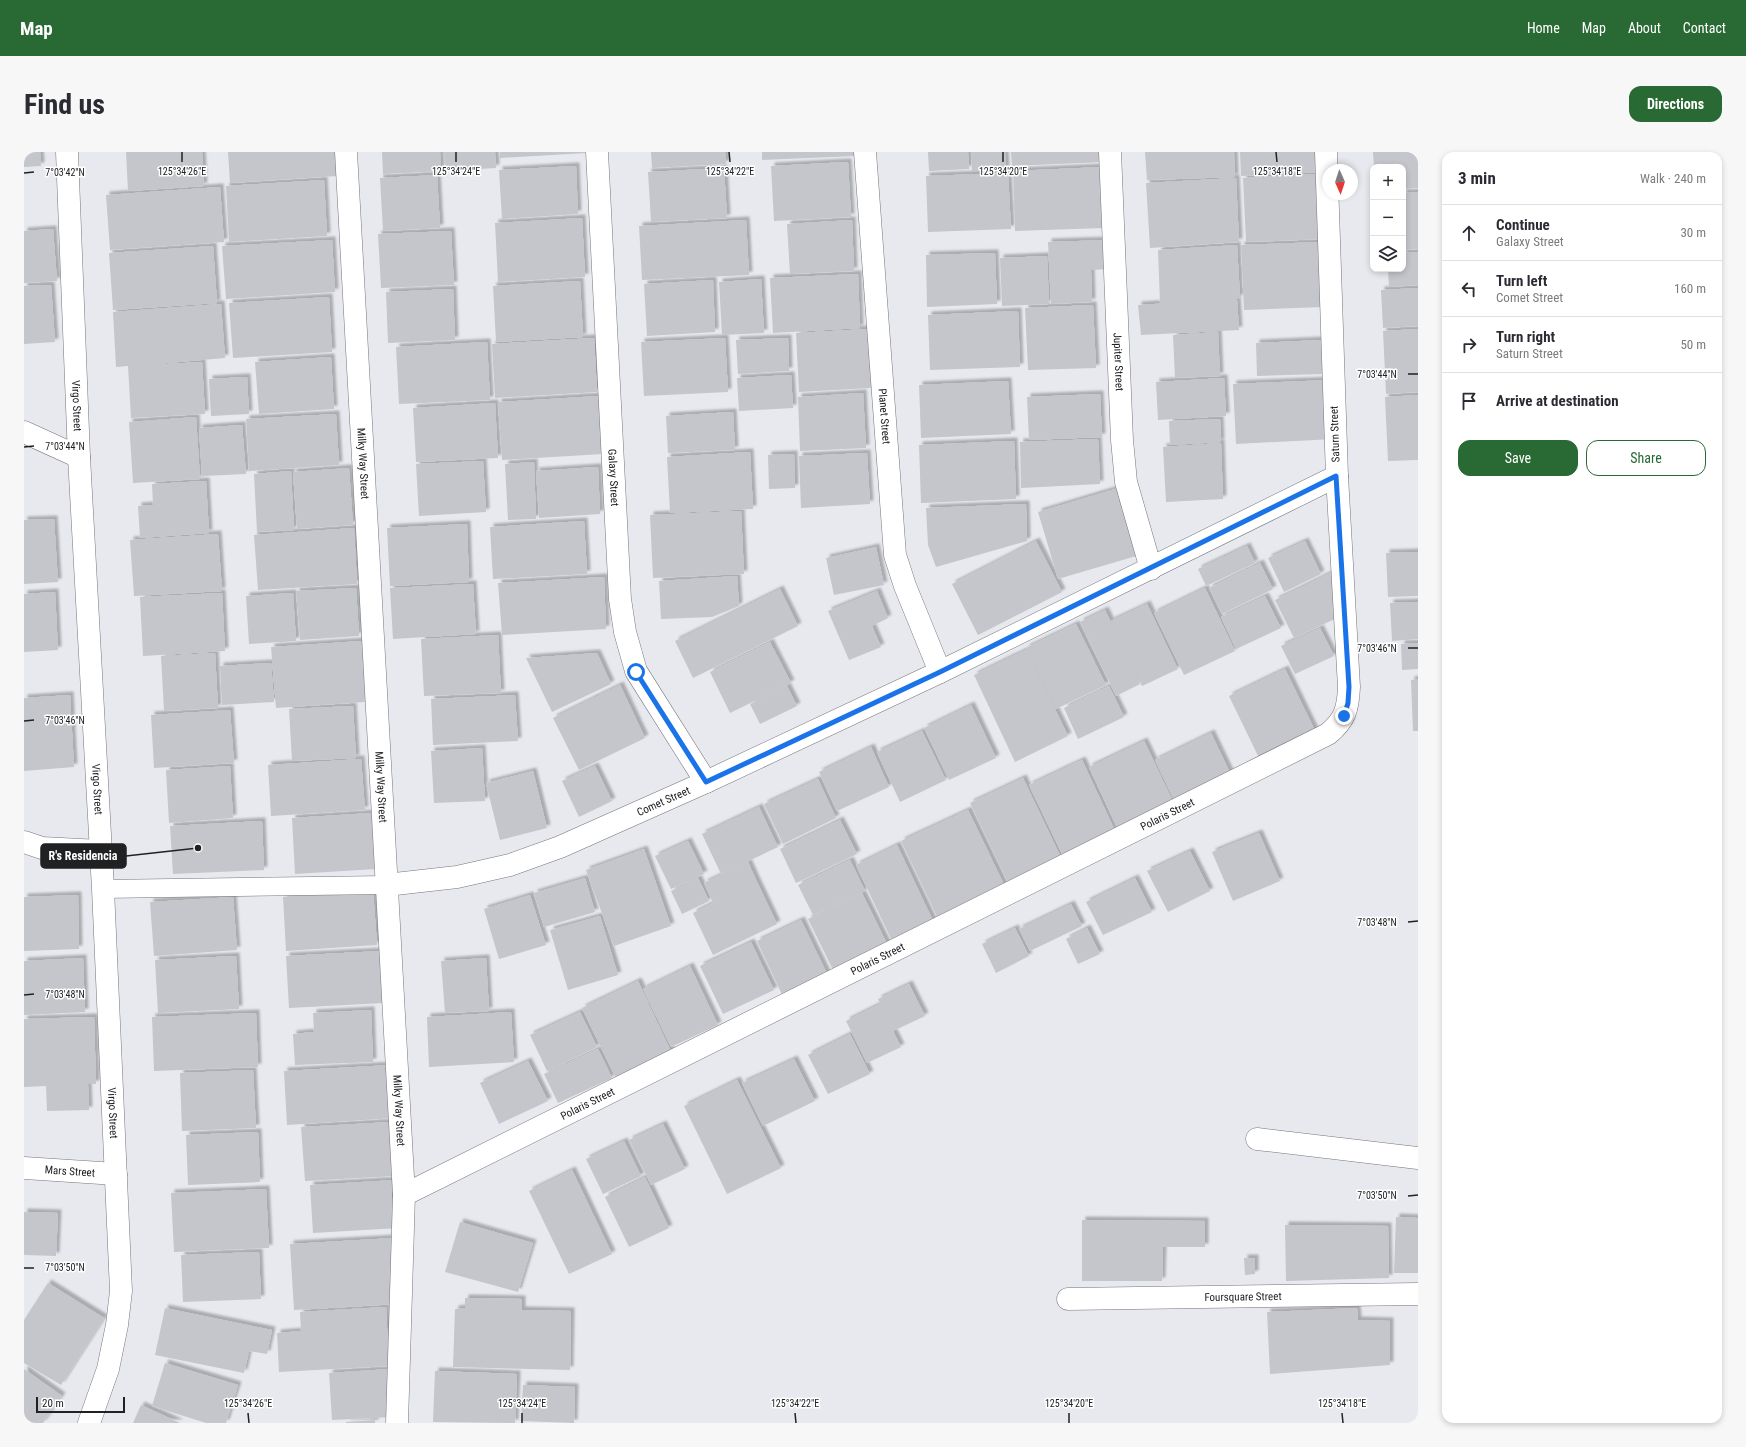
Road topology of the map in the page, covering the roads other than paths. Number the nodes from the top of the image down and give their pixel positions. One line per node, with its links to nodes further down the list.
1 (67, 152): 8 (street, Virgo Street)
2 (346, 152): 16 (street, Milky Way Street)
3 (597, 152): 13 (street, Galaxy Street)
4 (865, 152): 11 (street, Planet Street)
5 (1110, 152): 10 (street, Jupiter Street)
6 (1326, 152): 9 (street, Saturn Street)
7 (24, 432): 8 (street)
8 (79, 457): 15 (street, Virgo Street)
9 (1336, 476): 10 (street, Comet Street); 12 (street, Saturn Street)
10 (1151, 569): 11 (street, Comet Street)
11 (940, 672): 13 (street, Comet Street)
12 (1344, 716): 22 (street, Polaris Street)
13 (706, 782): 16 (street, Comet Street)
14 (24, 842): 15 (street)
15 (100, 851): 17 (street, Virgo Street)
16 (386, 885): 17 (lane); 22 (street, Milky Way Street)
17 (103, 889): 21 (street, Virgo Street)
18 (1257, 1139): 19 (street)
19 (1418, 1158)
20 (24, 1168): 21 (street, Mars Street)
21 (116, 1174): 25 (street, Virgo Street)
22 (404, 1195): 26 (street, Milky Way Street)
23 (1418, 1294): 24 (street, Foursquare Street)
24 (1068, 1298)
25 (89, 1423)
26 (397, 1423)

